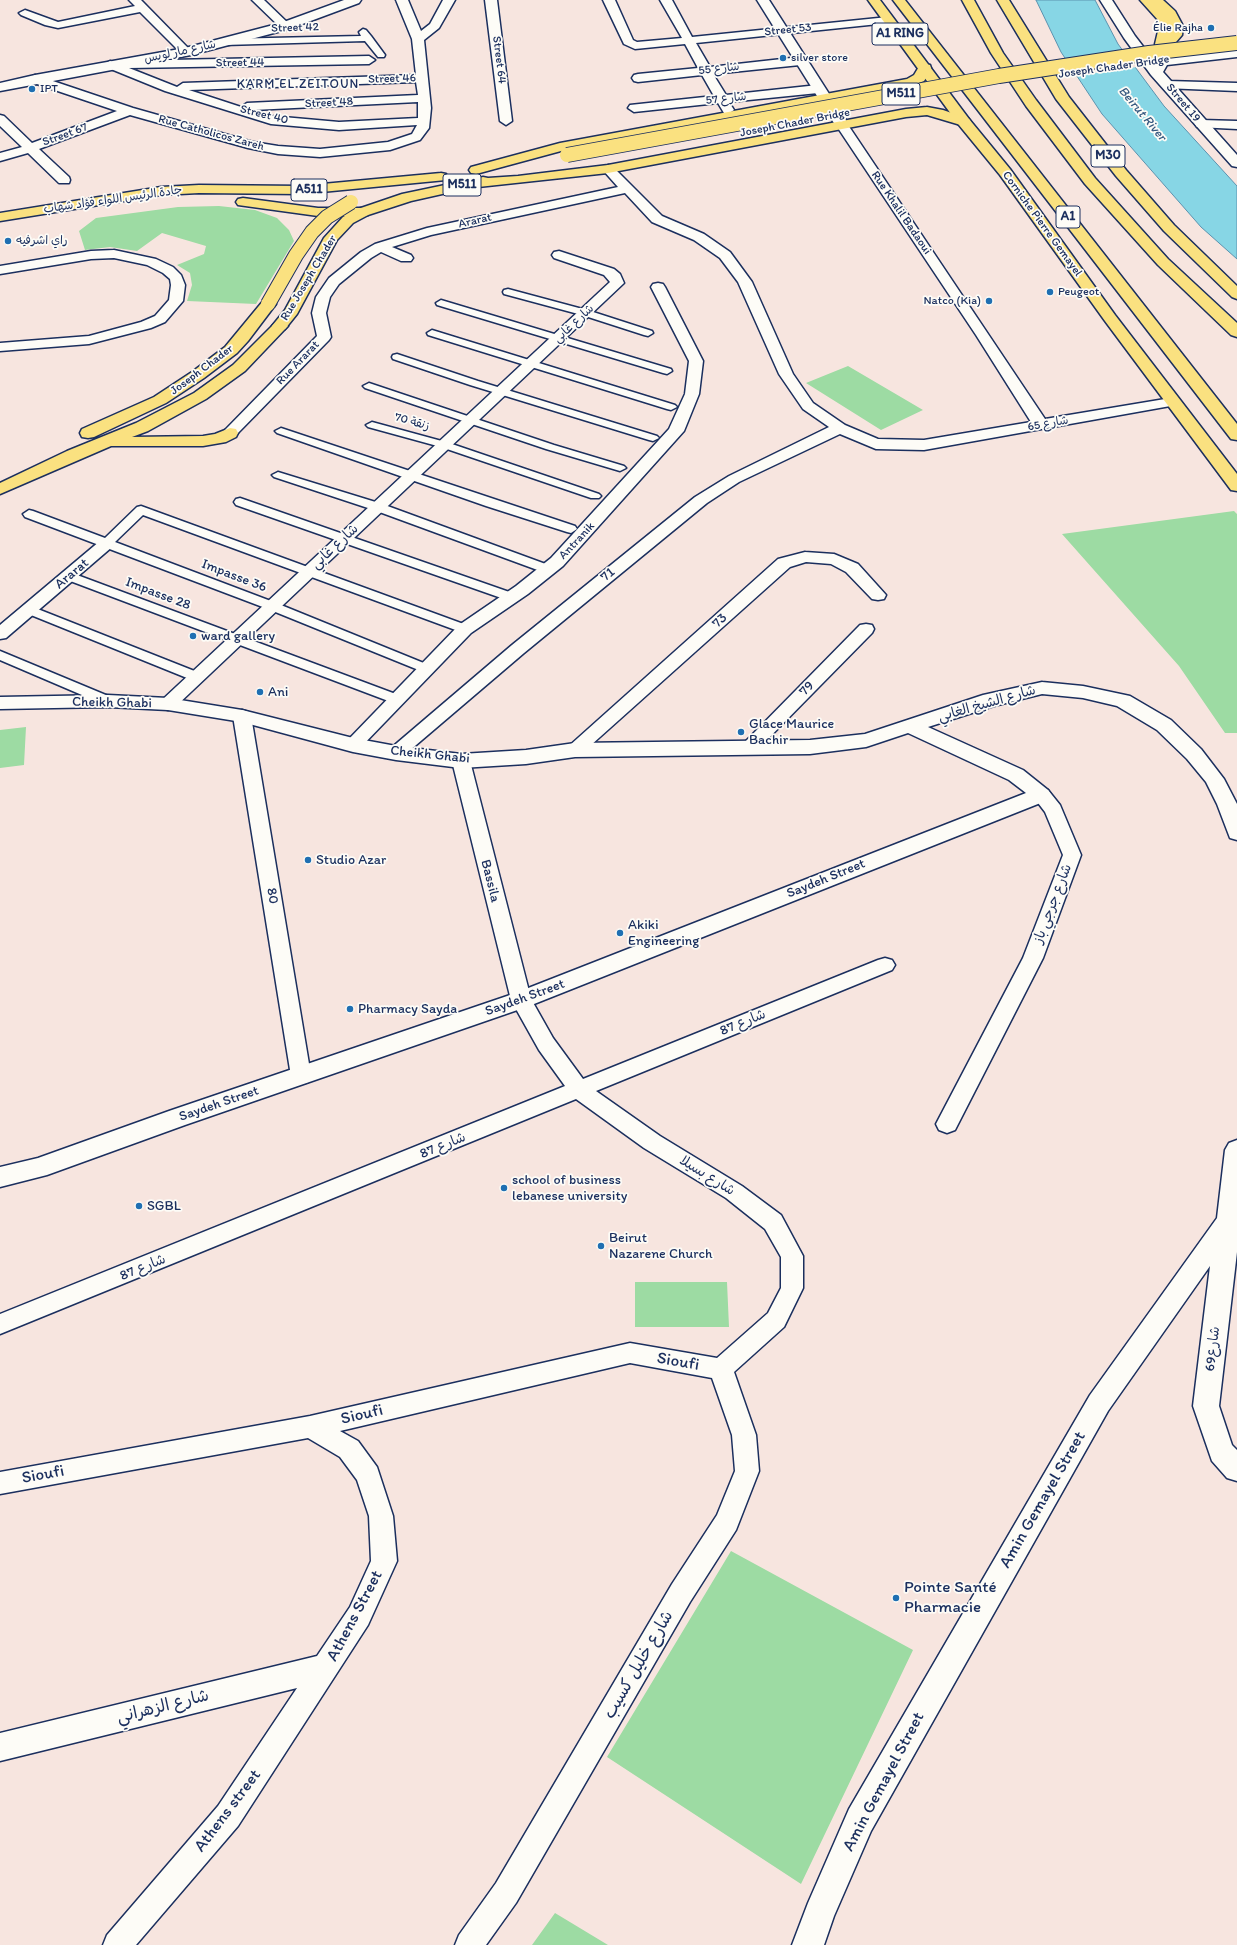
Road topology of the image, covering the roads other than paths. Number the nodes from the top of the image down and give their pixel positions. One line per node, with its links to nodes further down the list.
1 (258, 0): 19 (street)
2 (353, 0): 19 (street, شارع مار لويس)
3 (402, 0): 22 (street, Rue Catholicos Zareh)
4 (449, 0): 22 (street)
5 (491, 0): 56 (street, Street 64)
6 (609, 0): 24 (street, Street 53)
7 (666, 0): 24 (street)
8 (763, 0): 20 (street, Rue Khalil Badaoui)
9 (874, 0): 18 (highway, Corniche Pierre Gemayel / A1 RING)
10 (898, 0): 102 (highway, Corniche Pierre Gemayel / A1)
11 (968, 0): 85 (highway, M30)
12 (1003, 0): 80 (highway, M30)
13 (1106, 0): 21 (street, Street 19)
14 (1146, 0): 27 (highway)
15 (1156, 0): 27 (highway)
16 (139, 4): 17 (street); 29 (street)
17 (25, 13)
18 (888, 20): 20 (street, Street 53); 37 (highway, Corniche Pierre Gemayel / A1 RING)
19 (285, 26): 25 (street, شارع مار لويس)
20 (782, 30): 24 (street, Street 53); 35 (street, Rue Khalil Badaoui)
21 (1130, 38): 28 (street); 39 (street, Street 19)
22 (418, 39): 40 (street, Rue Catholicos Zareh)
23 (1237, 39): 28 (street)
24 (688, 40): 38 (street)
25 (224, 42): 29 (street, شارع مار لويس); 32 (street, Street 42)
26 (1237, 42): 31 (highway, Joseph Chader Bridge / M511, bridge)
27 (1161, 44): 31 (highway)
28 (1182, 46): 33 (street)
29 (186, 52): 36 (street, شارع مار لويس)
30 (1237, 52): 33 (street); 63 (highway, Joseph Chader Bridge / M511)
31 (1149, 53): 63 (highway, Joseph Chader Bridge / M511, bridge)
32 (381, 55)
33 (1192, 58): 39 (street)
34 (369, 60): 36 (street, Street 44)
35 (800, 61): 38 (street, شارع 55); 47 (street, Rue Khalil Badaoui)
36 (110, 66): 42 (street, شارع مار لويس); 46 (street, Street 40)
37 (925, 68): 47 (highway); 57 (highway, Corniche Pierre Gemayel)
38 (706, 71): 41 (street, شارع 55); 49 (street)
39 (1156, 72): 43 (street, Street 19)
40 (423, 78): 46 (street, Street 46); 48 (street, Rue Catholicos Zareh)
41 (638, 78)
42 (35, 79): 44 (street, شارع مار لويس); 53 (street, Rue Catholicos Zareh)
43 (1168, 85): 45 (street); 59 (street, Street 19)
44 (0, 87)
45 (1237, 87)
46 (169, 88): 50 (street, Street 40)
47 (821, 94): 49 (street, شارع 57); 58 (street, Rue Khalil Badaoui); 66 (highway)
48 (425, 98): 50 (street, Street 48); 55 (street, Rue Catholicos Zareh)
49 (722, 99): 51 (street, شارع 57); 52 (street)
50 (233, 108): 55 (street, Street 40)
51 (634, 108)
52 (728, 110)
53 (129, 111): 55 (street, Rue Catholicos Zareh); 61 (street, Street 67)
54 (0, 118): 61 (street)
55 (424, 121)
56 (506, 121)
57 (964, 122): 58 (highway); 94 (highway, Corniche Pierre Gemayel)
58 (842, 124): 65 (highway); 98 (street, Rue Khalil Badaoui)
59 (1201, 124): 60 (street); 64 (street, Street 19)
60 (1237, 125)
61 (30, 148): 62 (street, Street 67); 68 (street)
62 (0, 157)
63 (569, 159): 66 (highway, Rue Joseph Chader / M511); 69 (highway, Joseph Chader Bridge / M511)
64 (1236, 161)
65 (608, 169): 69 (highway); 70 (street, شارع 65)
66 (476, 170): 67 (highway, Rue Joseph Chader / M511)
67 (441, 177): 71 (highway, Rue Joseph Chader); 72 (highway, جادة الرئيس اللواء فؤاد شهاب / A511)
68 (64, 180)
69 (469, 184): 71 (highway, Joseph Chader Bridge / M511)
70 (627, 190): 74 (street, Ararat); 99 (street, شارع 65)
71 (357, 210): 73 (highway, جادة الرئيس اللواء فؤاد شهاب / A511); 83 (highway, Rue Joseph Chader); 106 (highway, Joseph Chader, bridge)
72 (0, 217)
73 (0, 228)
74 (380, 247): 76 (street); 101 (street, Rue Ararat)
75 (559, 255): 82 (street, شارع غابي)
76 (406, 258)
77 (0, 270): 88 (street)
78 (658, 287): 119 (street, Antranik)
79 (508, 292): 82 (street)
80 (1237, 294)
81 (441, 303): 87 (street)
82 (586, 313): 84 (street); 87 (street, شارع غابي)
83 (280, 326): 104 (highway, Joseph Chader)
84 (648, 332)
85 (1237, 332)
86 (432, 333): 90 (street)
87 (558, 339): 90 (street, شارع غابي); 91 (street)
88 (0, 347)
89 (398, 357): 93 (street)
90 (531, 364): 93 (street, شارع غابي); 95 (street)
91 (667, 371)
92 (369, 386): 96 (street)
93 (502, 391): 96 (street, شارع غابي); 103 (street)
94 (1171, 402): 98 (street, شارع 65); 110 (highway, Corniche Pierre Gemayel)
95 (672, 407)
96 (472, 420): 105 (street, شارع غابي); 107 (street)
97 (372, 425): 105 (street, زنقة 70)
98 (1041, 425): 99 (street, شارع 65)
99 (840, 428): 142 (street, 71)
100 (281, 430): 109 (street)
101 (230, 433): 104 (highway)
102 (1237, 435)
103 (654, 438)
104 (103, 443): 111 (highway, Joseph Chader)
105 (445, 445): 109 (street, شارع غابي); 112 (street, زنقة 70)
106 (51, 448)
107 (620, 468)
108 (278, 475): 114 (street)
109 (412, 475): 114 (street, شارع غابي); 116 (street)
110 (1237, 486)
111 (0, 488)
112 (595, 496)
113 (240, 502): 117 (street)
114 (378, 507): 117 (street, شارع غابي); 119 (street)
115 (29, 514): 118 (street, Impasse 36)
116 (571, 529)
117 (345, 538): 120 (street, شارع غابي); 123 (street)
118 (106, 544): 120 (street, Ararat); 121 (street, Ararat); 124 (street, Impasse 36)
119 (547, 570): 123 (street, Antranik)
120 (310, 572): 124 (street, شارع غابي); 126 (street)
121 (69, 576): 125 (street, Ararat); 129 (street, Impasse 28)
122 (878, 595): 141 (street, 73)
123 (511, 597): 126 (street, Antranik)
124 (272, 606): 129 (street, شارع غابي); 131 (street, Impasse 36)
125 (30, 610): 128 (street, Ararat); 132 (street)
126 (465, 629): 131 (street, Antranik)
127 (866, 629): 140 (street, 79)
128 (0, 634)
129 (236, 640): 132 (street, شارع غابي); 133 (street, Impasse 28)
130 (0, 655): 134 (street)
131 (426, 669): 133 (street, Antranik)
132 (196, 677): 136 (street, شارع غابي)
133 (396, 699): 139 (street, Antranik)
134 (108, 701): 135 (street, Cheikh Ghabi); 136 (street, Cheikh Ghabi)
135 (0, 703)
136 (168, 704): 137 (street, Cheikh Ghabi)
137 (242, 716): 139 (street, Cheikh Ghabi); 148 (street, 80)
138 (911, 727): 140 (street, Cheikh Ghabi); 144 (street, شارع جرجي باز); 145 (street, شارع الشيخ الغابي)
139 (353, 744): 142 (street, Cheikh Ghabi)
140 (749, 748): 141 (street, Cheikh Ghabi)
141 (575, 750): 143 (street, Cheikh Ghabi)
142 (396, 753): 143 (street, Cheikh Ghabi)
143 (461, 761): 147 (street, Bassila)
144 (1041, 794): 147 (street, Saydeh Street); 150 (street, شارع جرجي باز)
145 (1237, 833)
146 (885, 965): 149 (street, شارع 87)
147 (521, 1000): 148 (street, Saydeh Street); 149 (street, شارع بسيلا)
148 (301, 1076): 152 (street, Saydeh Street)
149 (579, 1090): 154 (street, شارع 87); 155 (street, شارع بسيلا)
150 (948, 1124)
151 (1237, 1150): 153 (street)
152 (0, 1177)
153 (1229, 1220): 157 (street, شارع69); 161 (street, Amin Gemayel Street)
154 (0, 1324)
155 (721, 1369): 156 (street, Sioufi); 163 (street, شارع خليل كسيب)
156 (310, 1427): 158 (street, Sioufi); 159 (street, Athens Street)
157 (1237, 1469)
158 (0, 1483)
159 (327, 1667): 160 (street, شارع الزهراني); 162 (street, Athens street)
160 (0, 1747)
161 (819, 1914): 164 (street, Amin Gemayel Street); 165 (street)
162 (117, 1945)
163 (469, 1945)
164 (808, 1945)
165 (825, 1945)

